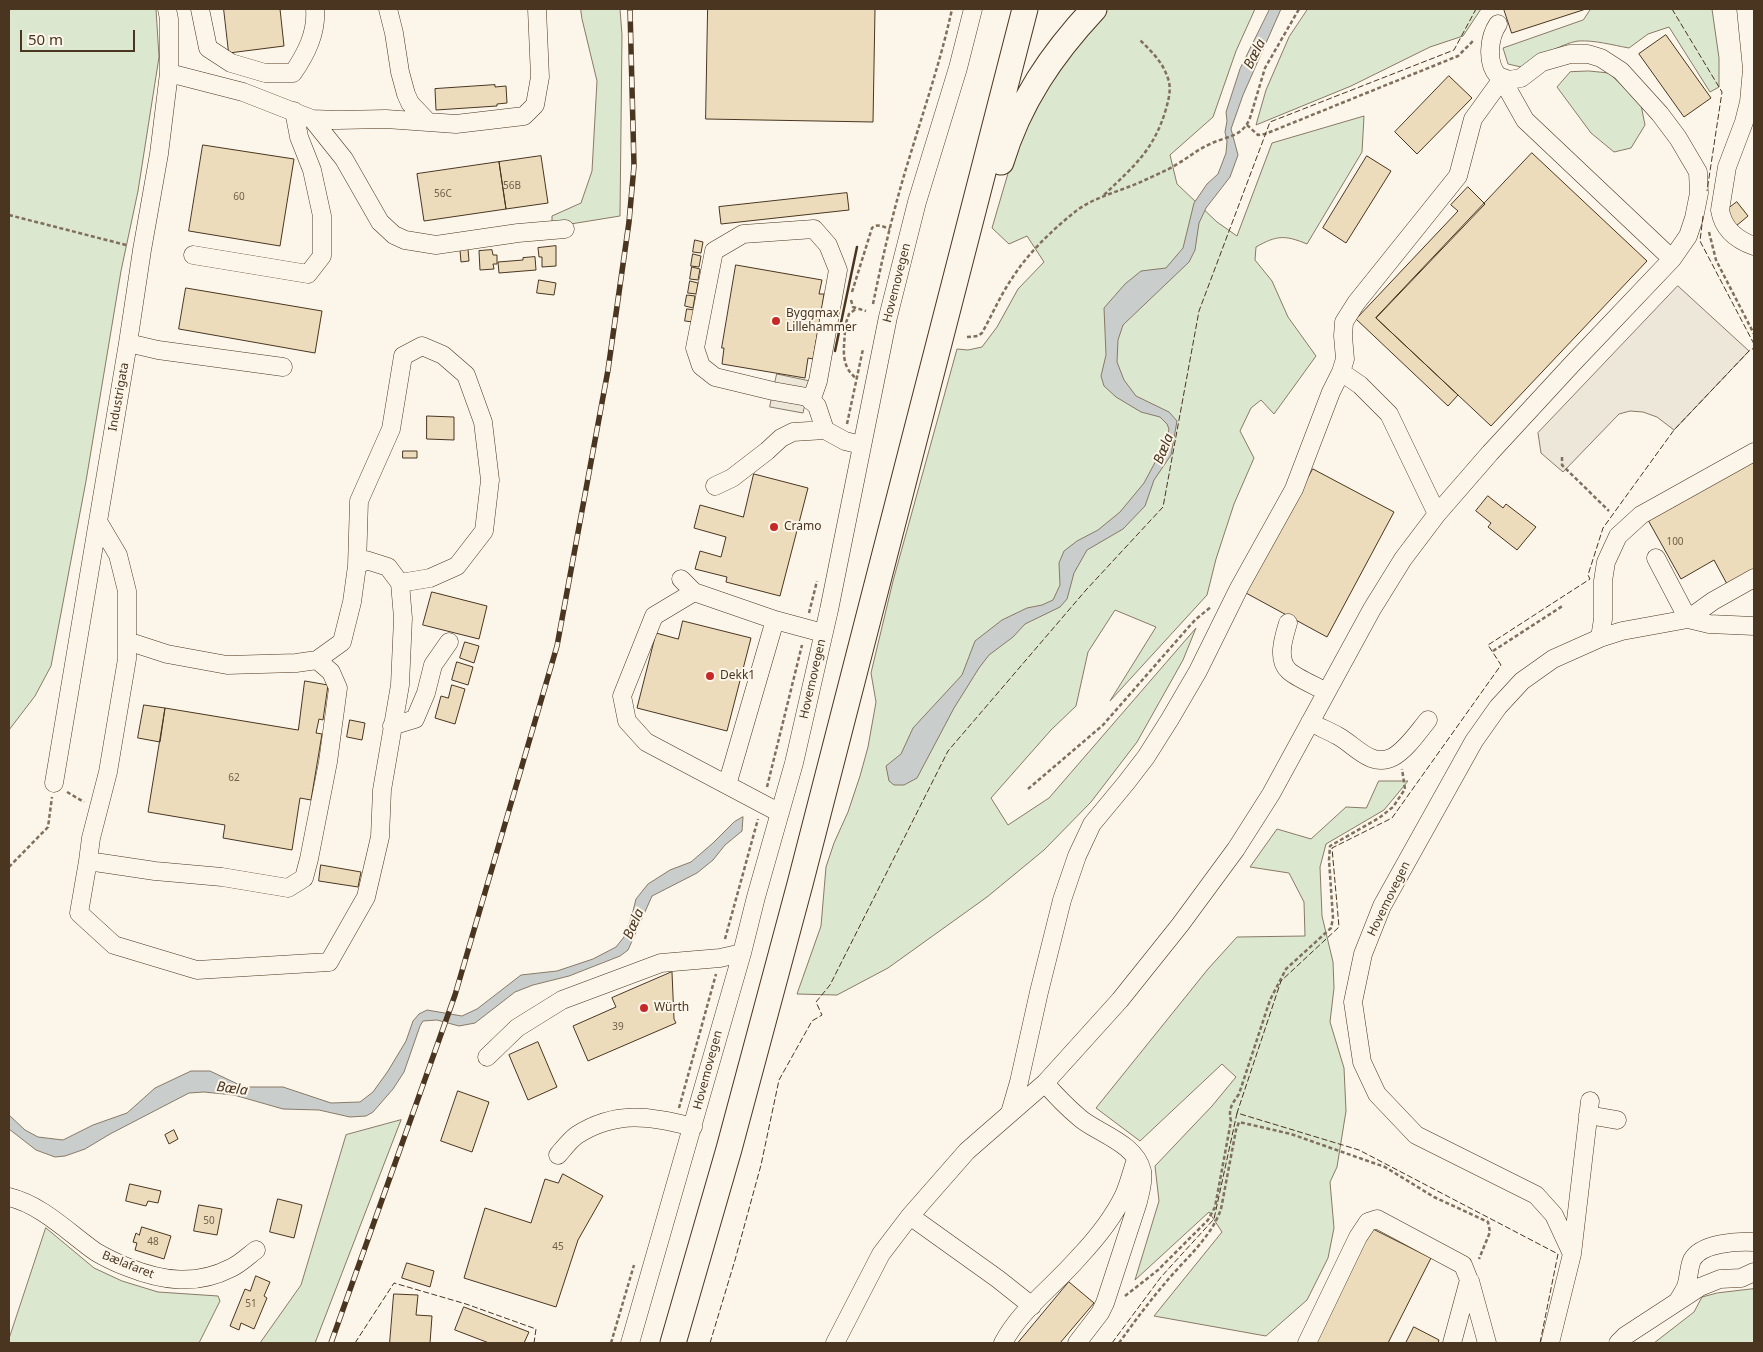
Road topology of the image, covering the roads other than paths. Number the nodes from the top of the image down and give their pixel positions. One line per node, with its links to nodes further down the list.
1 (167, 9): 12 (street, Industrigata)
2 (200, 9): 3 (street)
3 (315, 9)
4 (388, 9): 16 (street)
5 (537, 9): 16 (street)
6 (973, 9): 27 (street, Hovemovegen)
7 (1013, 9): 32 (highway)
8 (1025, 9): 21 (highway)
9 (1094, 9): 21 (highway)
10 (1746, 9): 18 (street)
11 (1498, 24): 13 (street)
12 (169, 73): 14 (street); 22 (street, Industrigata)
13 (1502, 79): 20 (street); 20 (street); 24 (street)
14 (294, 111): 15 (street); 19 (street)
15 (312, 119): 16 (street); 17 (street)
16 (428, 122)
17 (565, 229)
18 (1754, 246)
19 (193, 254)
20 (1672, 259): 30 (street)
21 (954, 335): 32 (highway)
22 (128, 343): 23 (street); 31 (street, Industrigata)
23 (283, 368)
24 (1342, 372): 30 (street); 59 (street)
25 (811, 401): 25 (street); 26 (street)
26 (825, 430): 27 (street); 29 (street)
27 (853, 443): 43 (street, Hovemovegen)
28 (1754, 452): 44 (street)
29 (715, 486)
30 (1437, 514): 48 (street)
31 (99, 522): 45 (street); 52 (street, Industrigata)
32 (892, 529): 74 (highway)
33 (1656, 558): 39 (street)
34 (357, 566): 37 (street); 37 (street); 47 (street)
35 (1754, 578): 39 (street, Hovemovegen)
36 (681, 579): 38 (street)
37 (400, 583): 51 (street)
38 (694, 592): 40 (street); 53 (street)
39 (1688, 619): 42 (street, Hovemovegen); 44 (street, Hovemovegen)
40 (775, 620): 43 (street); 53 (street)
41 (1288, 623): 48 (street)
42 (1754, 626)
43 (823, 633): 54 (street, Hovemovegen)
44 (1600, 638): 68 (street, Hovemovegen)
45 (127, 641): 47 (street); 55 (street)
46 (449, 642): 51 (street)
47 (317, 660): 55 (street)
48 (1326, 692): 50 (street)
49 (1428, 720): 50 (street)
50 (1310, 722): 58 (street)
51 (392, 726): 55 (street)
52 (54, 783)
53 (727, 785): 54 (street)
54 (780, 813): 56 (street, Hovemovegen)
55 (88, 861)
56 (742, 953): 57 (street); 61 (street, Hovemovegen)
57 (487, 1057)
58 (1045, 1083): 59 (street); 63 (street)
59 (1010, 1113): 65 (street)
60 (1618, 1120): 68 (street)
61 (693, 1127): 62 (street); 73 (street, Hovemovegen)
62 (558, 1155)
63 (1136, 1159): 72 (street); 77 (street)
64 (9, 1198): 67 (street, Bælafaret)
65 (910, 1216): 72 (street); 75 (street)
66 (1754, 1242): 71 (street)
67 (256, 1250)
68 (1572, 1254): 81 (street)
69 (1754, 1272): 71 (street)
70 (1469, 1280): 78 (street); 79 (street); 80 (street)
71 (1678, 1301): 82 (street)
72 (1032, 1306): 76 (street)
73 (630, 1343)
74 (673, 1343)
75 (835, 1343)
76 (1003, 1343)
77 (1077, 1343)
78 (1307, 1343)
79 (1452, 1343)
80 (1487, 1343)
81 (1550, 1343)
82 (1618, 1343)

